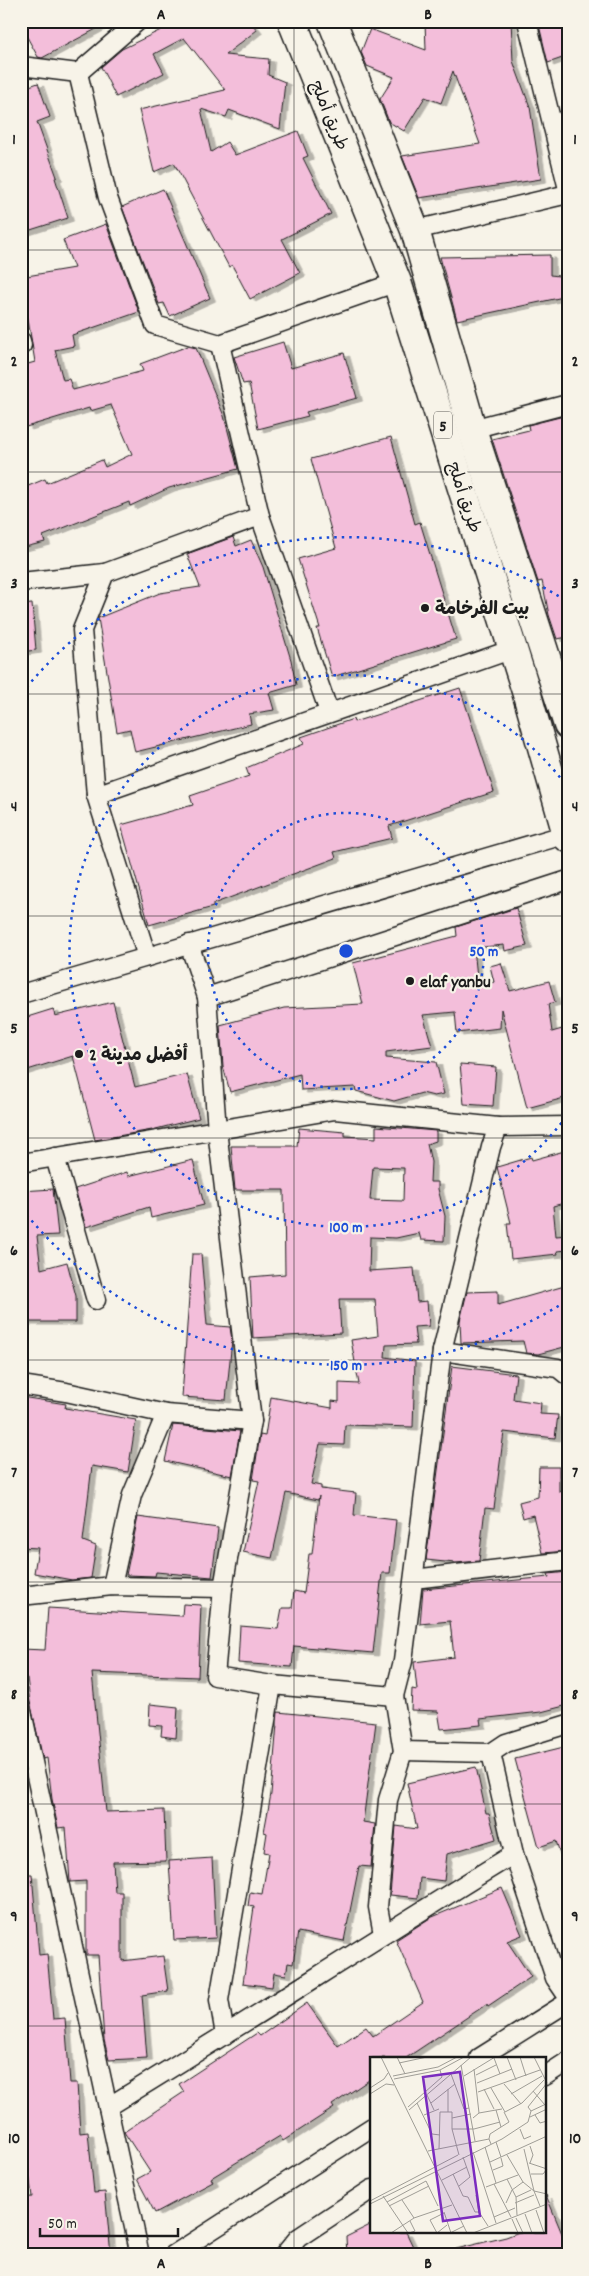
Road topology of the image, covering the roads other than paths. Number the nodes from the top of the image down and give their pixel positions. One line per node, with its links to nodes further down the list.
1 (138, 21): 6 (street)
2 (292, 21): 11 (highway, طريق أملج / 5)
3 (332, 21): 10 (highway, طريق أملج / 5)
4 (527, 21): 7 (street)
5 (21, 66): 6 (street)
6 (78, 73): 13 (street)
7 (560, 123): 8 (street)
8 (568, 189)
9 (568, 194): 10 (street)
10 (415, 230): 16 (highway, طريق أملج / 5)
11 (397, 282): 13 (street); 20 (highway, طريق أملج / 5)
12 (21, 341): 14 (street)
13 (220, 344): 17 (street)
14 (22, 345)
15 (568, 404): 16 (street)
16 (472, 429): 22 (highway, طريق أملج / 5)
17 (260, 516): 18 (street); 21 (street)
18 (105, 574): 19 (street); 23 (street)
19 (21, 582)
20 (513, 649): 21 (street); 24 (highway, طريق أملج / 5)
21 (329, 712): 23 (street)
22 (568, 725)
23 (96, 795): 27 (street)
24 (567, 836): 26 (street)
25 (568, 880): 29 (street)
26 (189, 944): 27 (street); 29 (street)
27 (147, 957): 28 (street)
28 (21, 994)
29 (206, 997): 32 (street)
30 (568, 1126): 31 (street)
31 (498, 1127): 32 (street); 36 (street)
32 (217, 1130): 33 (street); 40 (street)
33 (55, 1157): 34 (street); 35 (street)
34 (21, 1163)
35 (96, 1300)
36 (442, 1351): 37 (street); 47 (street)
37 (568, 1376)
38 (21, 1385): 39 (street)
39 (166, 1414): 40 (street); 43 (street)
40 (252, 1421): 44 (street)
41 (568, 1560): 42 (street)
42 (422, 1578)
43 (112, 1586): 44 (street); 45 (street)
44 (223, 1588): 46 (street)
45 (21, 1596)
46 (272, 1685): 47 (street); 56 (street)
47 (394, 1696): 50 (street)
48 (21, 1708): 60 (street)
49 (568, 1724): 51 (street)
50 (403, 1751): 51 (street); 53 (street)
51 (491, 1753): 52 (street)
52 (514, 1854): 53 (street); 54 (street)
53 (383, 1934): 56 (street)
54 (568, 1997)
55 (568, 2002): 57 (street)
56 (225, 2036): 60 (street)
57 (481, 2057)
58 (568, 2061): 59 (street)
59 (546, 2075)
60 (108, 2107): 63 (street)
61 (370, 2128): 64 (street)
62 (370, 2191): 65 (street)
63 (140, 2255)
64 (173, 2255)
65 (284, 2255)

